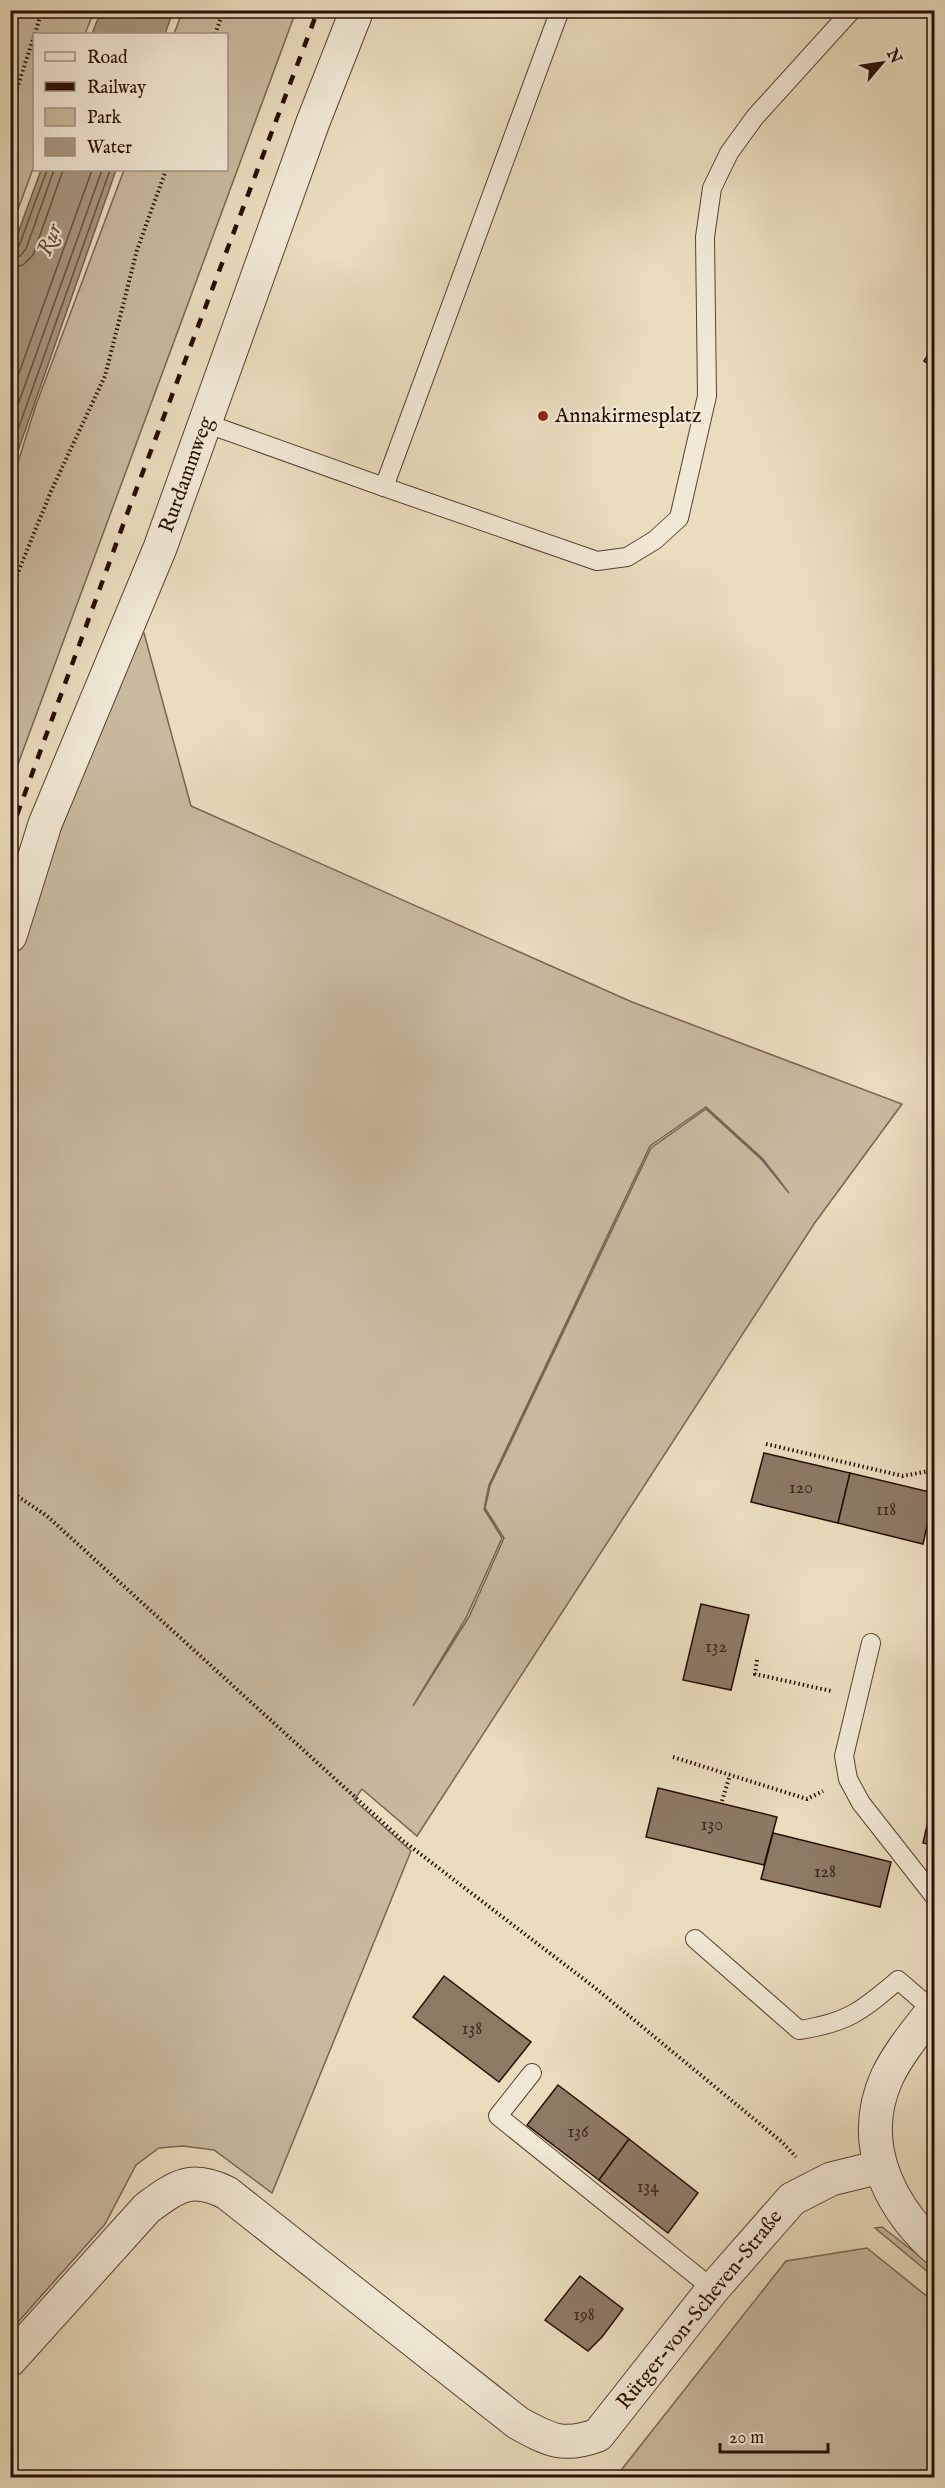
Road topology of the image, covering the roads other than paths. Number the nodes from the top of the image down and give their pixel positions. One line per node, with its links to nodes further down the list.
1 (357, 10): 4 (street, Rurdammweg)
2 (560, 10): 5 (lane)
3 (852, 10): 5 (lane)
4 (205, 423): 5 (lane); 6 (street, Rurdammweg)
5 (384, 487)
6 (10, 936)
7 (871, 1643): 8 (lane)
8 (934, 1896)
9 (694, 1939): 10 (lane)
10 (934, 2010): 12 (street)
11 (532, 2073): 14 (lane)
12 (880, 2167): 13 (street); 14 (street, Rütger-von-Scheven-Straße)
13 (934, 2247)
14 (713, 2289): 15 (street, Rütger-von-Scheven-Straße)
15 (10, 2360)

